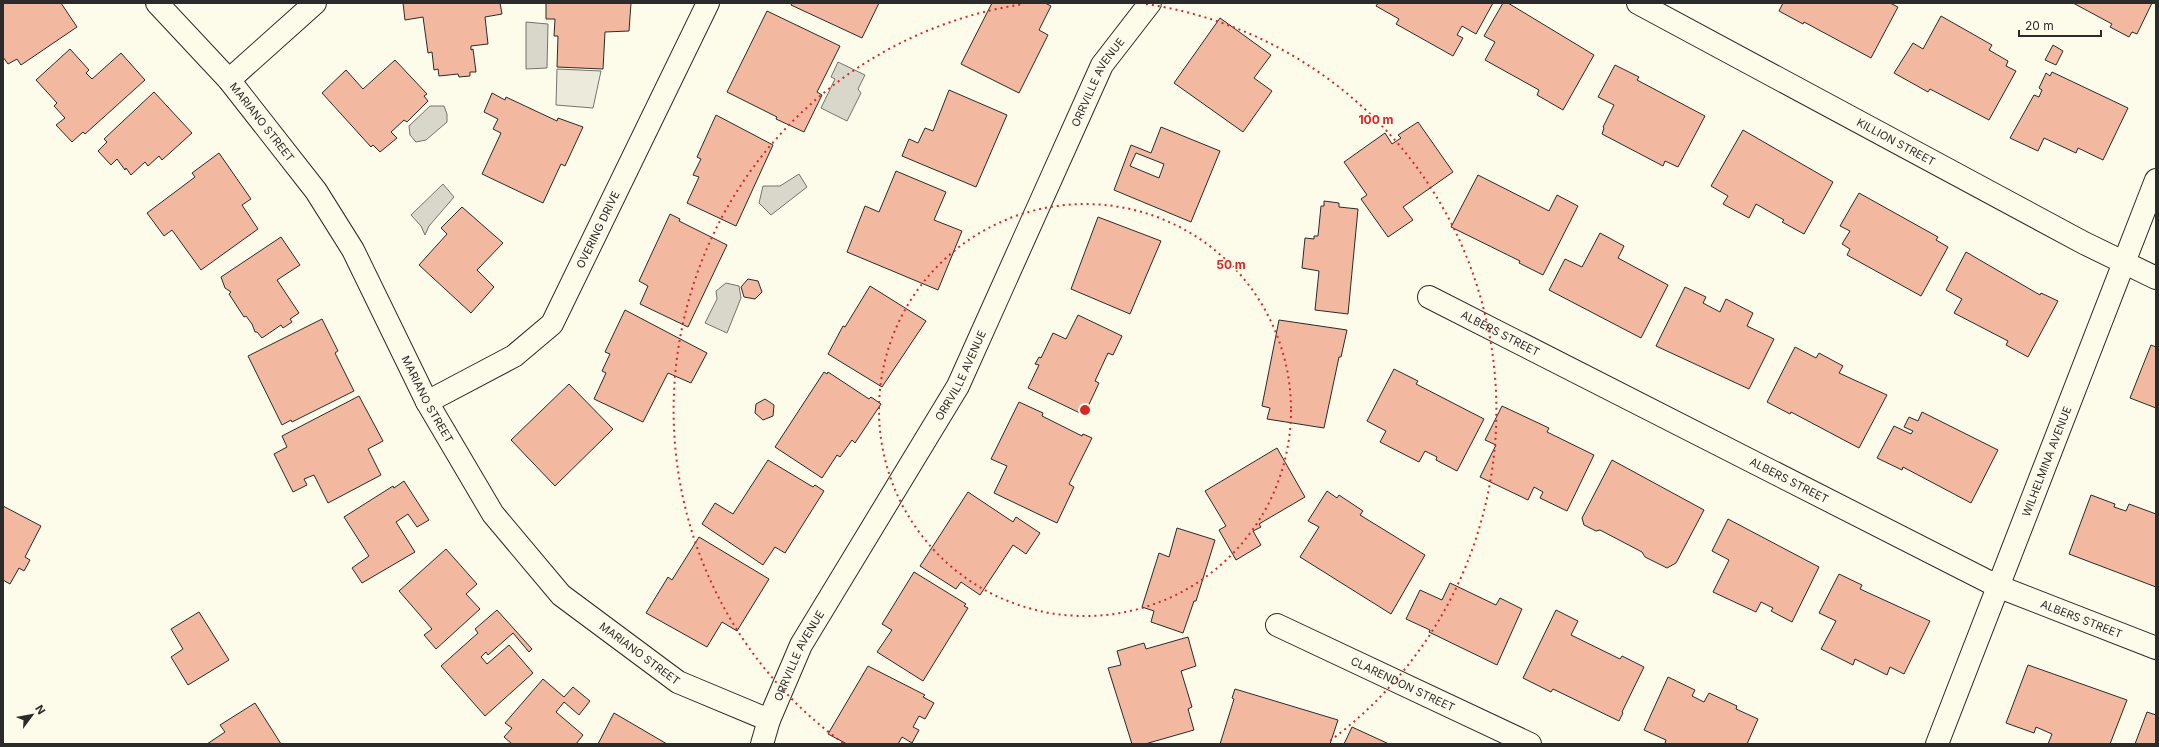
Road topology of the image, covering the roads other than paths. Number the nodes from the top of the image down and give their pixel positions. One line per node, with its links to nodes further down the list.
1 (156, 3): 6 (street, MARIANO STREET)
2 (315, 3): 6 (street)
3 (708, 3): 11 (street, OVERING DRIVE)
4 (1150, 3): 15 (street, ORRVILLE AVENUE)
5 (1638, 3): 8 (street, KILLION STREET)
6 (229, 80): 11 (street, MARIANO STREET)
7 (2156, 180): 8 (street, WILHELMINA AVENUE)
8 (2123, 263): 9 (street, KILLION STREET); 12 (street, WILHELMINA AVENUE)
9 (2156, 278)
10 (1428, 297): 12 (street, ALBERS STREET)
11 (428, 402): 15 (street, MARIANO STREET)
12 (1998, 586): 14 (street, ALBERS STREET); 18 (street, WILHELMINA AVENUE)
13 (1277, 625): 17 (street, CLARENDON STREET)
14 (2156, 648)
15 (769, 720): 16 (street, ORRVILLE AVENUE)
16 (762, 744)
17 (1530, 744)
18 (1937, 744)

